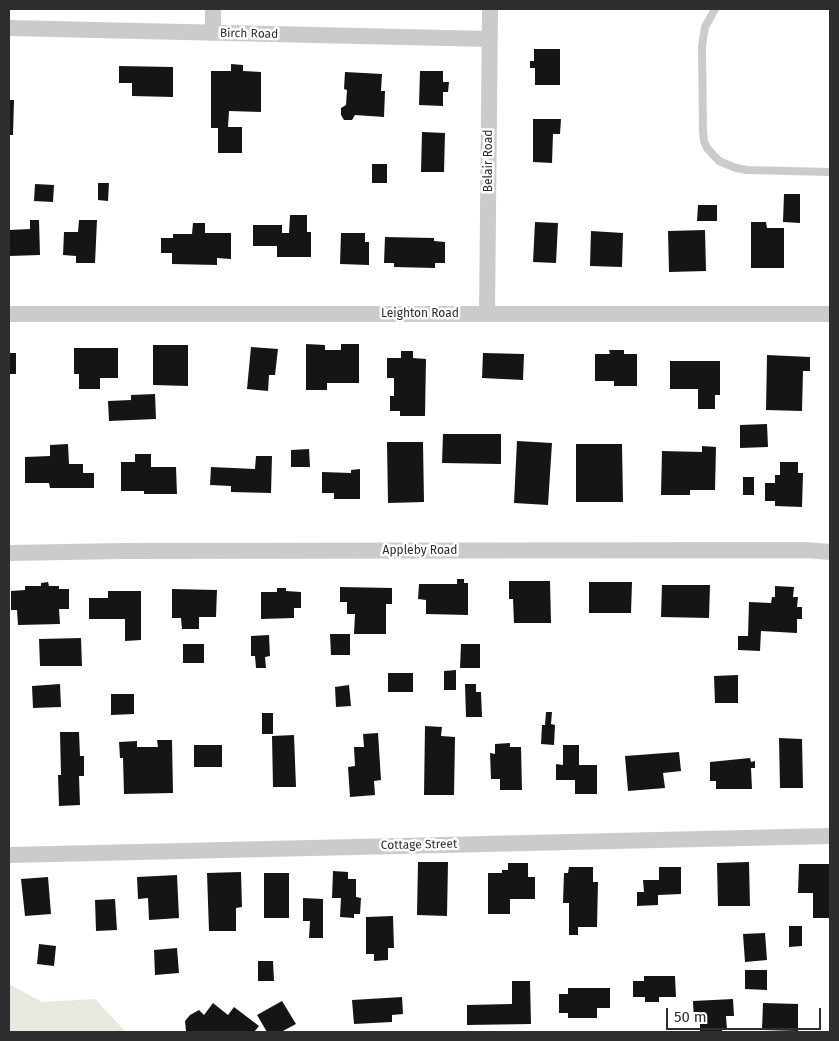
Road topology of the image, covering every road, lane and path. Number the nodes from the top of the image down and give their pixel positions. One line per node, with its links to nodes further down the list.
1 (214, 9): 5 (street)
2 (490, 9): 6 (street, Belair Road)
3 (715, 9): 7 (lane)
4 (9, 28): 5 (street, Birch Road)
5 (213, 33): 6 (street, Birch Road)
6 (490, 39): 9 (street, Belair Road)
7 (830, 172)
8 (9, 314): 9 (street, Leighton Road)
9 (488, 314): 10 (street, Leighton Road)
10 (830, 314)
11 (830, 552): 12 (street, Appleby Road)
12 (9, 553)
13 (830, 836): 14 (street, Cottage Street)
14 (9, 855)

